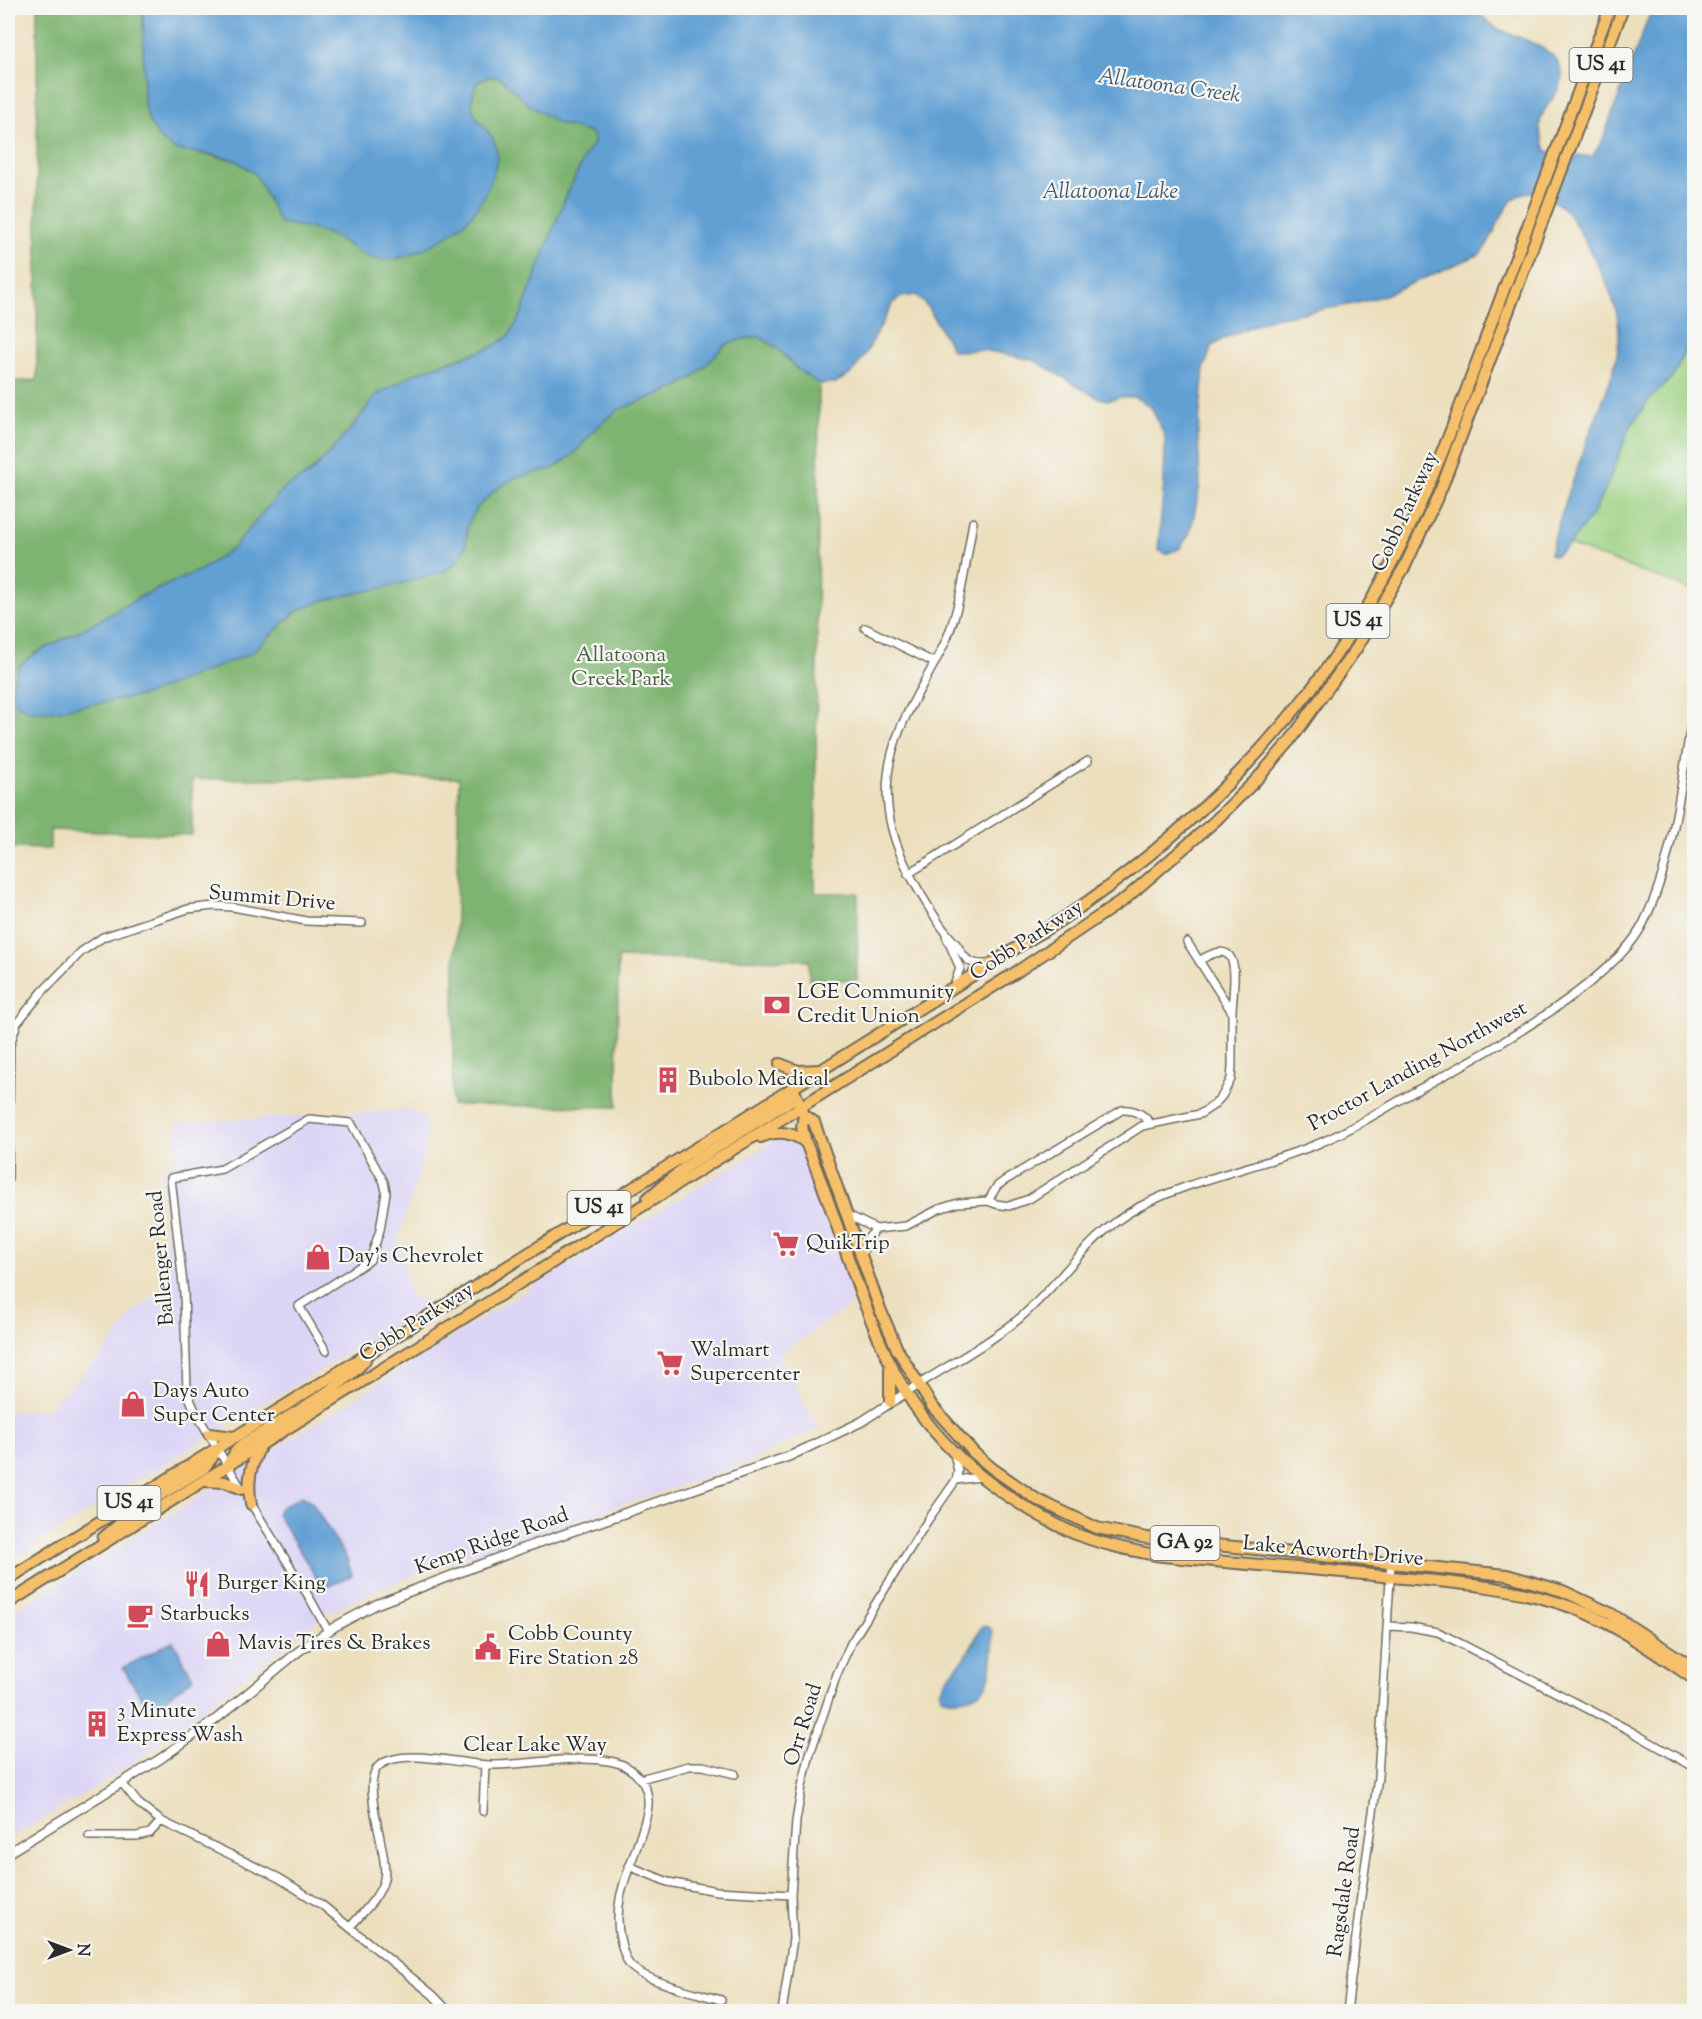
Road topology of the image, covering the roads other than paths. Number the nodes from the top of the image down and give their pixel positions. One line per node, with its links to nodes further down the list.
1 (1610, 8): 3 (main road, Cobb Parkway / US 41)
2 (1623, 8): 3 (main road, Cobb Parkway / US 41)
3 (1574, 120): 4 (main road, Cobb Parkway / US 41)
4 (1540, 210): 9 (main road, Cobb Parkway / US 41); 10 (main road, Cobb Parkway / US 41)
5 (973, 522): 7 (street)
6 (865, 628): 7 (street)
7 (935, 663): 12 (street)
8 (1695, 708): 35 (street, Proctor Landing Northwest)
9 (1294, 710): 10 (main road); 17 (main road, Cobb Parkway / US 41)
10 (1306, 720): 22 (main road, Cobb Parkway / US 41)
11 (1088, 761): 12 (street)
12 (908, 874): 14 (street)
13 (362, 923): 26 (street, Summit Drive)
14 (945, 933): 17 (street); 18 (street)
15 (1187, 942): 16 (street)
16 (1199, 961): 19 (street); 19 (street)
17 (992, 963): 18 (main road, Cobb Parkway / US 41)
18 (954, 987): 21 (main road, Cobb Parkway / US 41)
19 (1232, 1012): 23 (street)
20 (780, 1064): 21 (main road)
21 (822, 1069): 22 (main road, Cobb Parkway / US 41)
22 (798, 1102): 24 (main road, Lake Acworth Drive / GA 92); 25 (main road, Cobb Parkway / US 41); 28 (main road); 29 (main road, Lake Acworth Drive / GA 92); 33 (main road, Cobb Parkway / US 41)
23 (1150, 1123): 27 (street); 27 (street)
24 (806, 1143): 25 (main road); 34 (main road, Lake Acworth Drive / GA 92)
25 (744, 1144): 28 (main road, Cobb Parkway / US 41)
26 (8, 1179)
27 (988, 1201): 30 (street)
28 (641, 1208): 40 (main road, Cobb Parkway / US 41)
29 (848, 1215): 30 (street); 31 (main road, Lake Acworth Drive / GA 92)
30 (876, 1229): 31 (street)
31 (862, 1256): 35 (main road, Lake Acworth Drive / GA 92)
32 (326, 1351): 38 (street, Ballenger Road)
33 (370, 1352): 39 (main road, Cobb Parkway / US 41); 43 (main road)
34 (889, 1362): 36 (main road, Lake Acworth Drive / GA 92); 37 (main road)
35 (918, 1385): 36 (street, Kemp Ridge Road); 50 (main road, Lake Acworth Drive / GA 92)
36 (907, 1392): 37 (street, Kemp Ridge Road); 42 (main road, Lake Acworth Drive / GA 92)
37 (890, 1402): 55 (street, Kemp Ridge Road)
38 (209, 1434): 39 (main road); 41 (street, Ballenger Road)
39 (234, 1437): 41 (main road, Cobb Parkway / US 41)
40 (261, 1444): 43 (main road, Cobb Parkway / US 41); 48 (main road)
41 (217, 1448): 43 (street, Ballenger Road); 49 (main road); 52 (main road, Cobb Parkway / US 41)
42 (954, 1454): 44 (main road, Lake Acworth Drive / GA 92); 45 (street)
43 (228, 1465): 46 (main road, Cobb Parkway / US 41); 47 (street, Ballenger Road)
44 (981, 1477): 45 (street); 51 (main road, Lake Acworth Drive / GA 92)
45 (956, 1480): 68 (street, Orr Road)
46 (201, 1482): 47 (main road); 49 (main road, Cobb Parkway / US 41)
47 (242, 1490): 48 (street, Ballenger Road)
48 (251, 1504): 55 (street, Ballenger Road)
49 (88, 1553): 53 (main road, Cobb Parkway / US 41)
50 (1391, 1562): 51 (street, Ragsdale Road); 56 (main road, Lake Acworth Drive / GA 92)
51 (1390, 1576): 54 (street, Ragsdale Road); 57 (main road, Lake Acworth Drive / GA 92)
52 (8, 1579)
53 (8, 1603)
54 (1387, 1626): 59 (street); 73 (street, Ragsdale Road)
55 (328, 1631): 62 (street, Kemp Ridge Road)
56 (1695, 1668)
57 (1695, 1679)
58 (485, 1765): 61 (street, Clear Lake Way); 63 (street); 69 (street, Clear Lake Way)
59 (1695, 1767)
60 (735, 1774): 61 (street)
61 (640, 1779): 67 (street)
62 (122, 1783): 64 (street); 66 (street, Kemp Ridge Road)
63 (483, 1811)
64 (161, 1821): 65 (street); 69 (street)
65 (89, 1836)
66 (8, 1853)
67 (629, 1866): 68 (street); 70 (street)
68 (791, 1895): 72 (street, Orr Road)
69 (350, 1927): 71 (street)
70 (721, 2000)
71 (449, 2012)
72 (782, 2012)
73 (1347, 2012)

